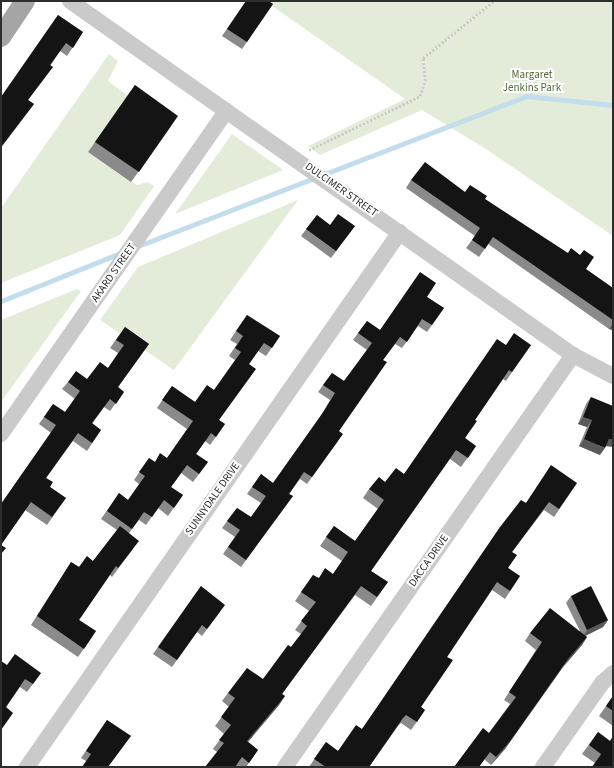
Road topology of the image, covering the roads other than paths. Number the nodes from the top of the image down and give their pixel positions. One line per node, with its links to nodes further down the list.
1 (25, 1): 3 (main road)
2 (70, 1): 4 (street, DULCIMER STREET)
3 (1, 37)
4 (226, 111): 5 (street, DULCIMER STREET); 8 (street, AKARD STREET)
5 (400, 232): 6 (street, DULCIMER STREET); 10 (street, SUNNYDALE DRIVE)
6 (573, 355): 7 (street, DULCIMER STREET); 11 (street, DACCA DRIVE)
7 (613, 376)
8 (1, 434)
9 (613, 673): 12 (street)
10 (27, 767)
11 (285, 767)
12 (543, 767)

